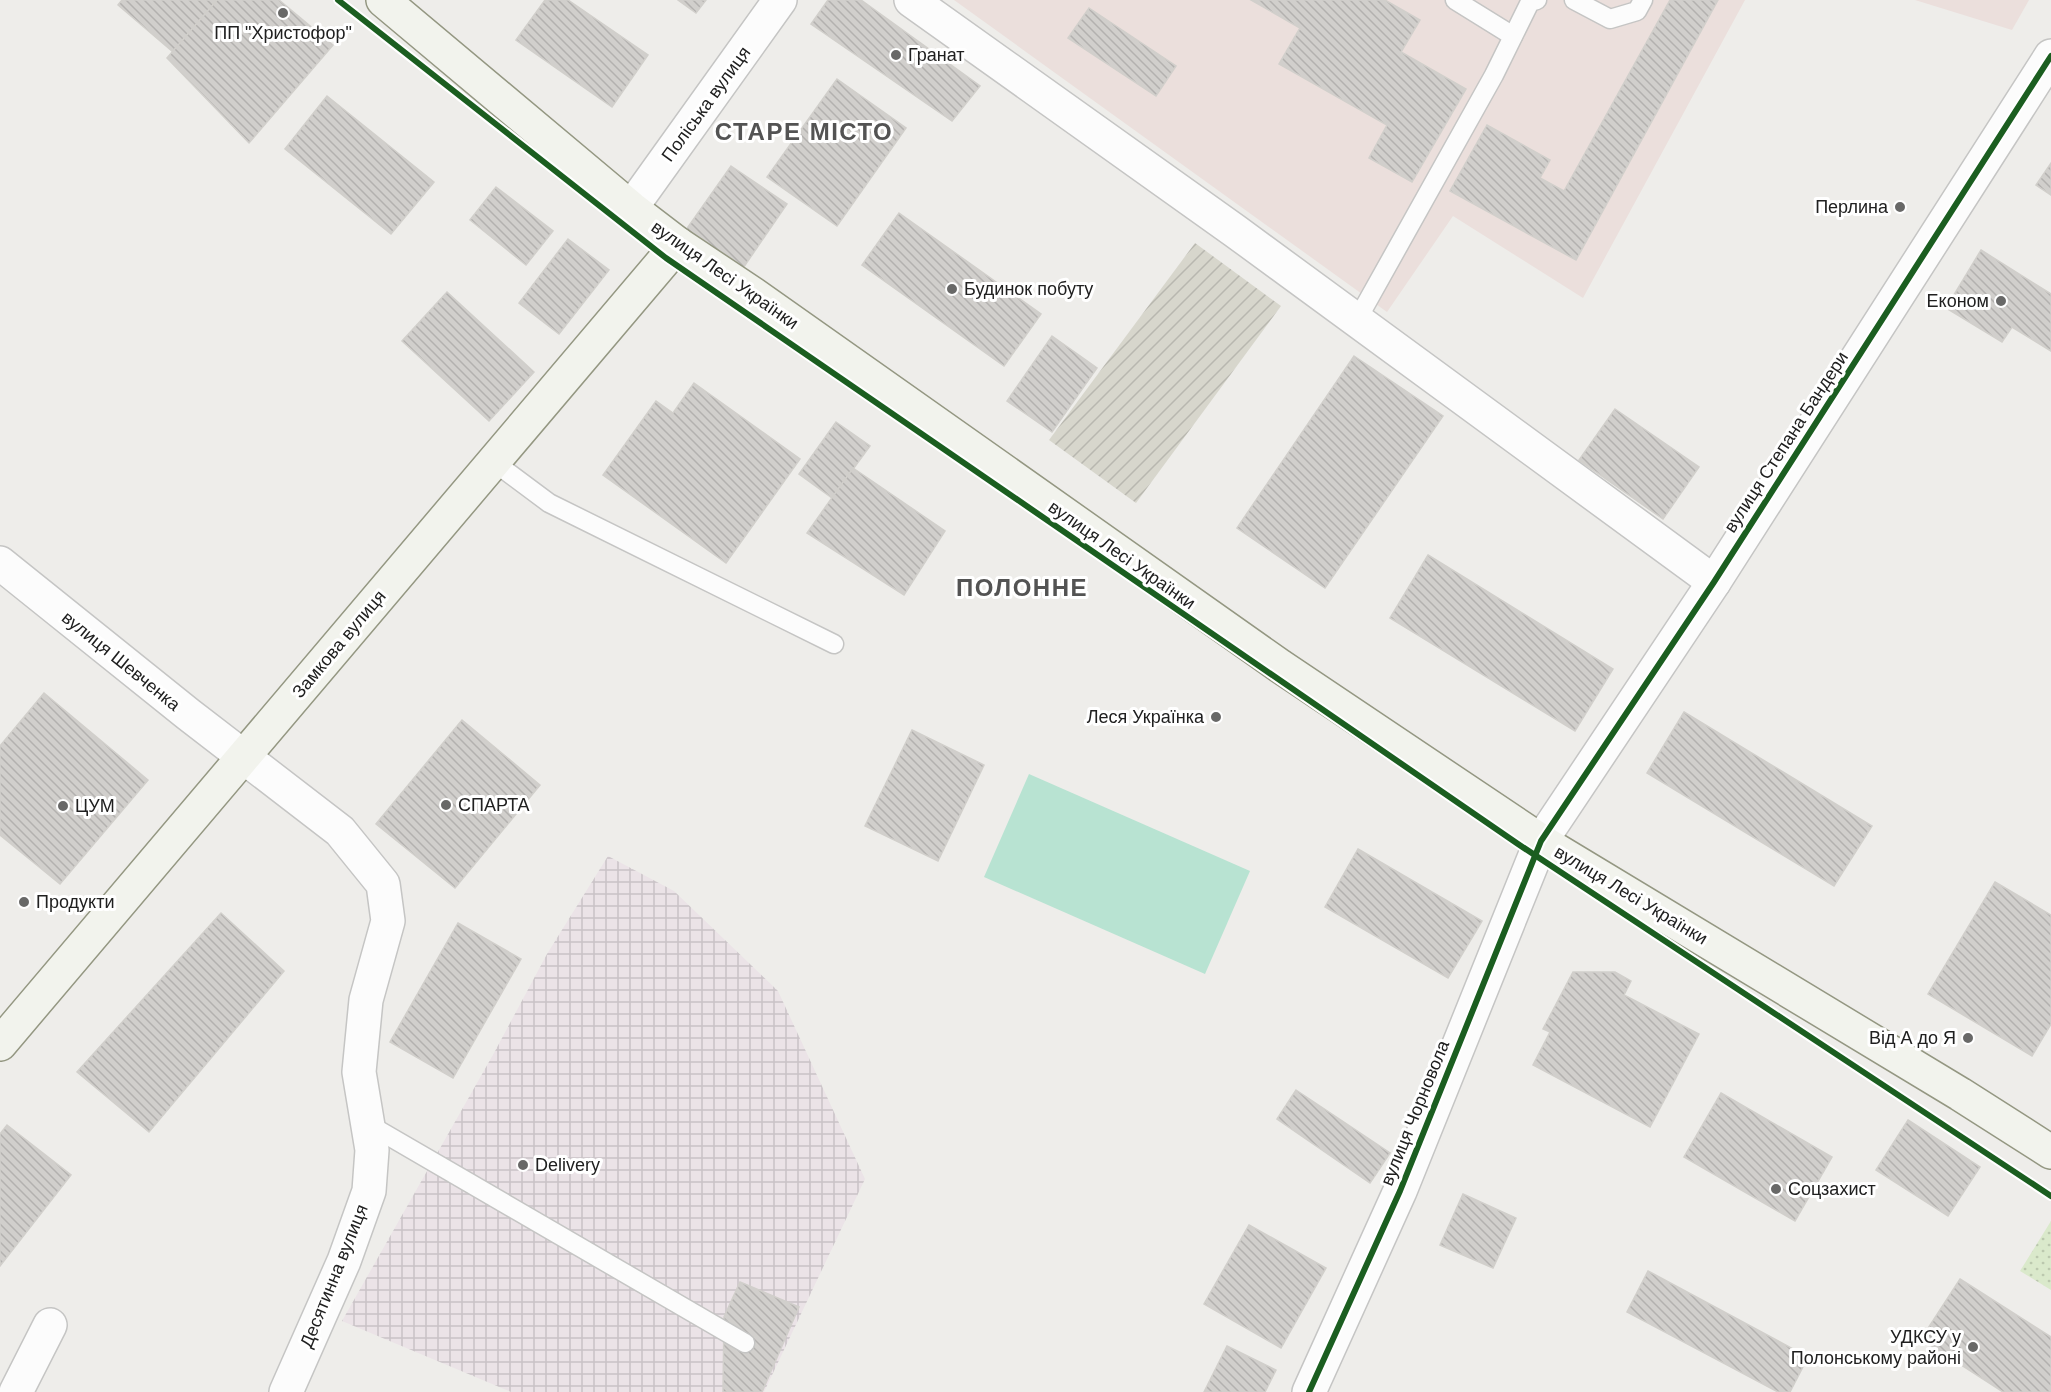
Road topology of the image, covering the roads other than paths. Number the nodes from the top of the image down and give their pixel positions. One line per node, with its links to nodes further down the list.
1 (383, 0): 10 (main road, вулиця Лесі Українки)
2 (780, 0): 10 (street, Поліська вулиця)
3 (911, 0): 12 (street)
4 (1455, 0): 8 (lane)
5 (1537, 0): 8 (lane)
6 (1574, 0): 7 (lane)
7 (1643, 0)
8 (1513, 36): 12 (lane)
9 (2051, 56): 15 (street, вулиця Степана Бандери)
10 (631, 208): 11 (main road, вулиця Лесі Українки)
11 (678, 244): 13 (main road, Замкова вулиця); 18 (main road, вулиця Лесі Українки)
12 (1357, 320): 15 (street)
13 (494, 462): 16 (lane); 17 (main road, Замкова вулиця)
14 (0, 563): 17 (street, вулиця Шевченка)
15 (1714, 582): 18 (street, вулиця Степана Бандери)
16 (834, 644)
17 (244, 757): 19 (main road, Замкова вулиця); 20 (street, Десятинна вулиця)
18 (1541, 841): 21 (main road, вулиця Лесі Українки); 26 (street, вулиця Чорновола)
19 (1, 1041)
20 (368, 1124): 23 (lane); 25 (street, Десятинна вулиця)
21 (2051, 1152)
22 (50, 1325): 24 (street)
23 (745, 1343)
24 (16, 1392)
25 (286, 1392)
26 (1309, 1392)

